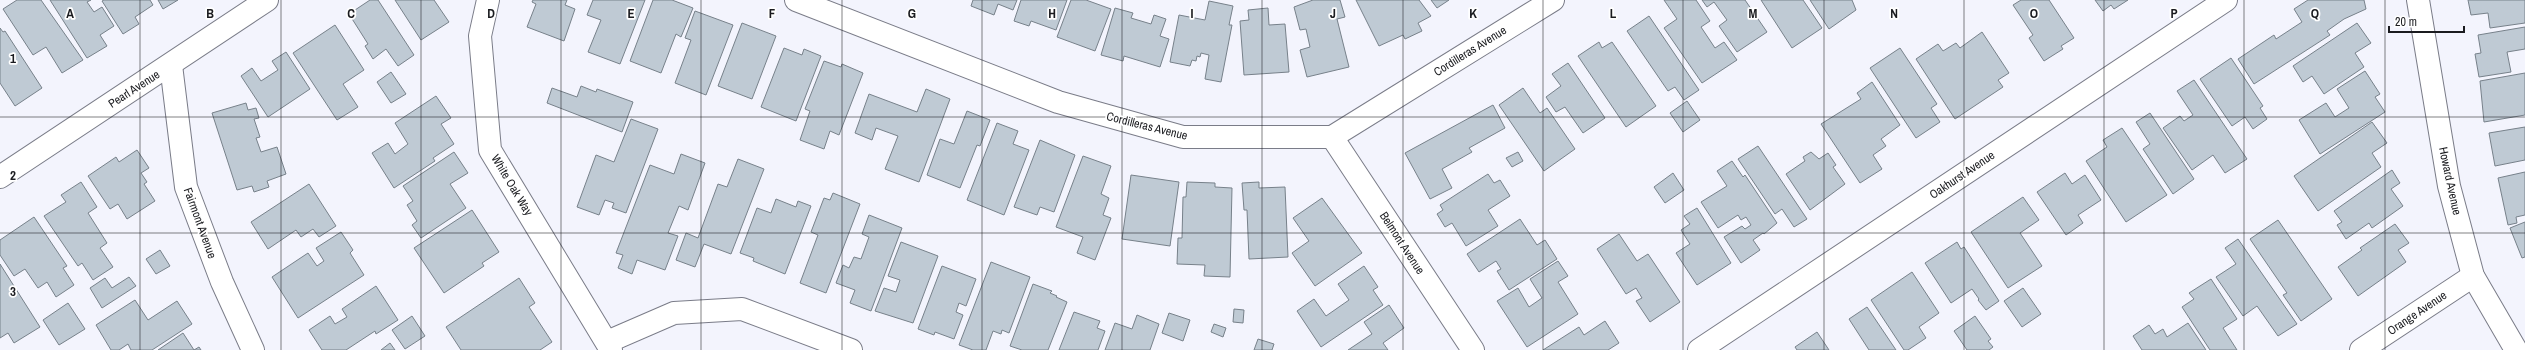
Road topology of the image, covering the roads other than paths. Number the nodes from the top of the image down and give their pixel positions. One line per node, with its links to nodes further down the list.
1 (267, 0): 7 (street, Pearl Avenue)
2 (488, 0): 11 (street, White Oak Way)
3 (796, 0): 8 (street, Cordilleras Avenue)
4 (1553, 0): 8 (street, Cordilleras Avenue)
5 (2226, 0): 15 (street, Oakhurst Avenue)
6 (2418, 0): 10 (street, Howard Avenue)
7 (171, 65): 9 (street, Pearl Avenue); 12 (street, Fairmont Avenue)
8 (1332, 136): 14 (street, Belmont Avenue)
9 (0, 177)
10 (2473, 276): 16 (street, Orange Avenue); 17 (street, Howard Avenue)
11 (609, 346): 13 (street)
12 (253, 350)
13 (851, 350)
14 (1472, 350)
15 (1699, 350)
16 (2361, 350)
17 (2516, 350)

